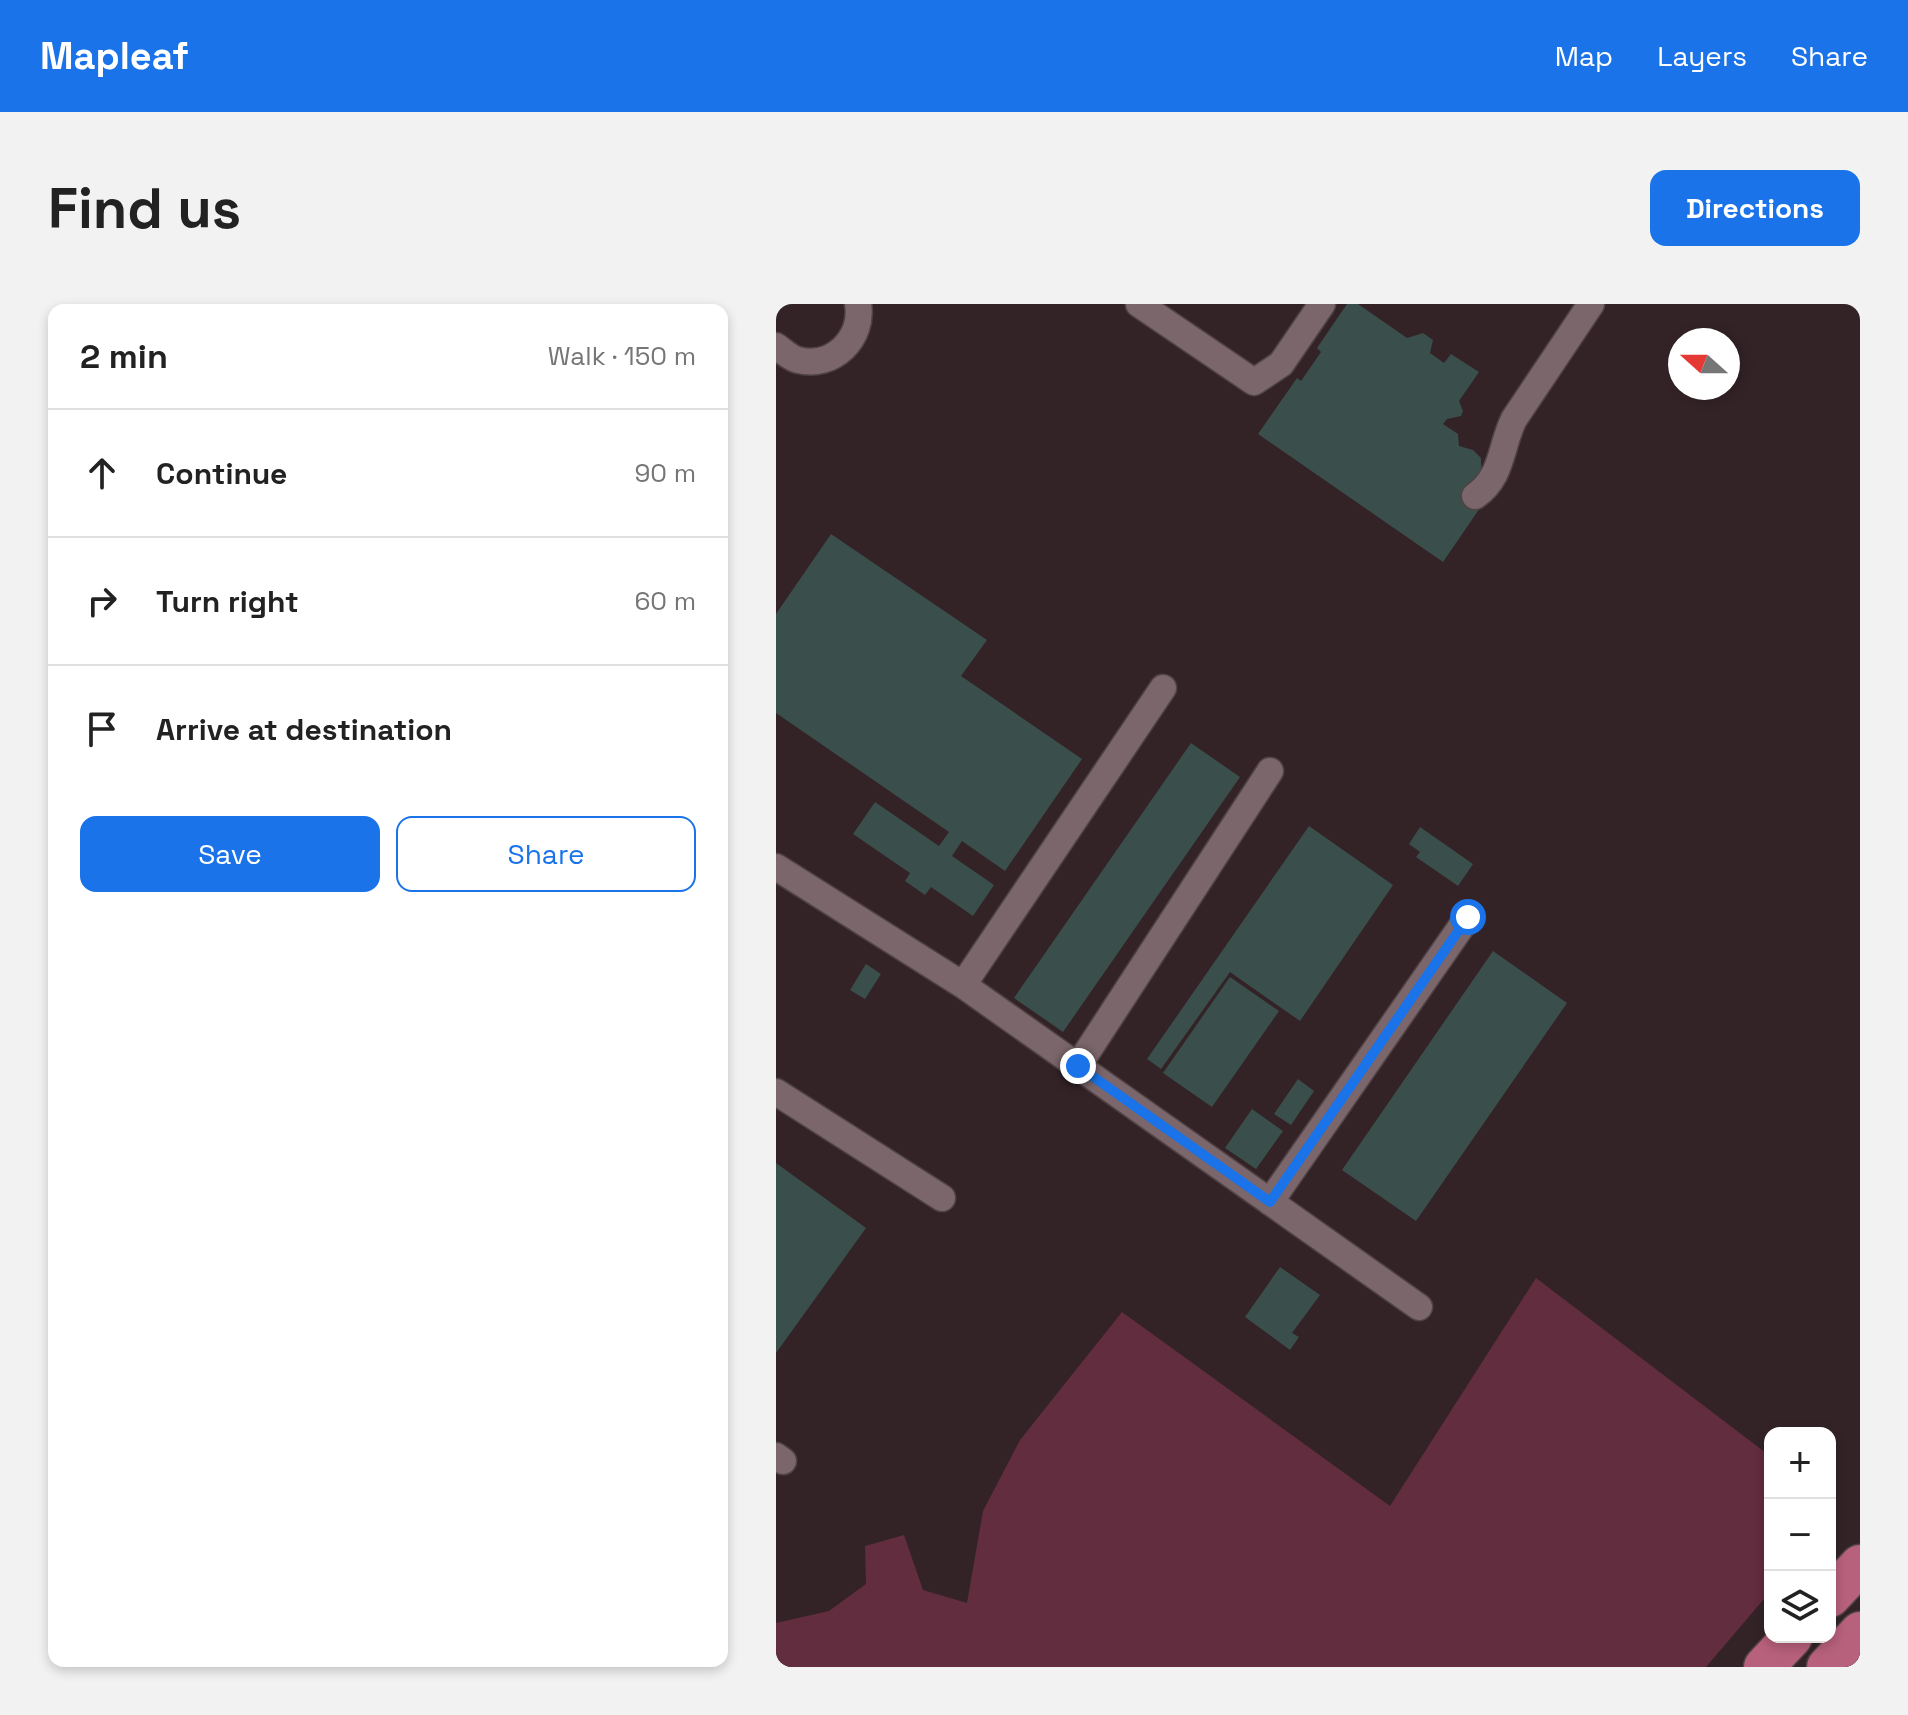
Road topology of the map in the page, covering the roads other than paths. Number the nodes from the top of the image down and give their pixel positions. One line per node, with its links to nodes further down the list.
1 (858, 304): 5 (lane)
2 (1139, 304): 3 (lane)
3 (1322, 304)
4 (1591, 304): 6 (lane)
5 (776, 346)
6 (1475, 496)
7 (1163, 688): 11 (lane)
8 (1270, 771): 12 (lane)
9 (776, 867): 11 (lane)
10 (1468, 917): 15 (lane)
11 (963, 985): 12 (lane)
12 (1078, 1066): 15 (lane)
13 (776, 1092): 14 (lane)
14 (942, 1198)
15 (1270, 1202): 16 (lane)
16 (1419, 1307)
17 (1860, 1565): 18 (highway)
18 (1836, 1591)
19 (1860, 1632): 22 (highway)
20 (1786, 1643): 21 (highway)
21 (1764, 1667)
22 (1827, 1667)

